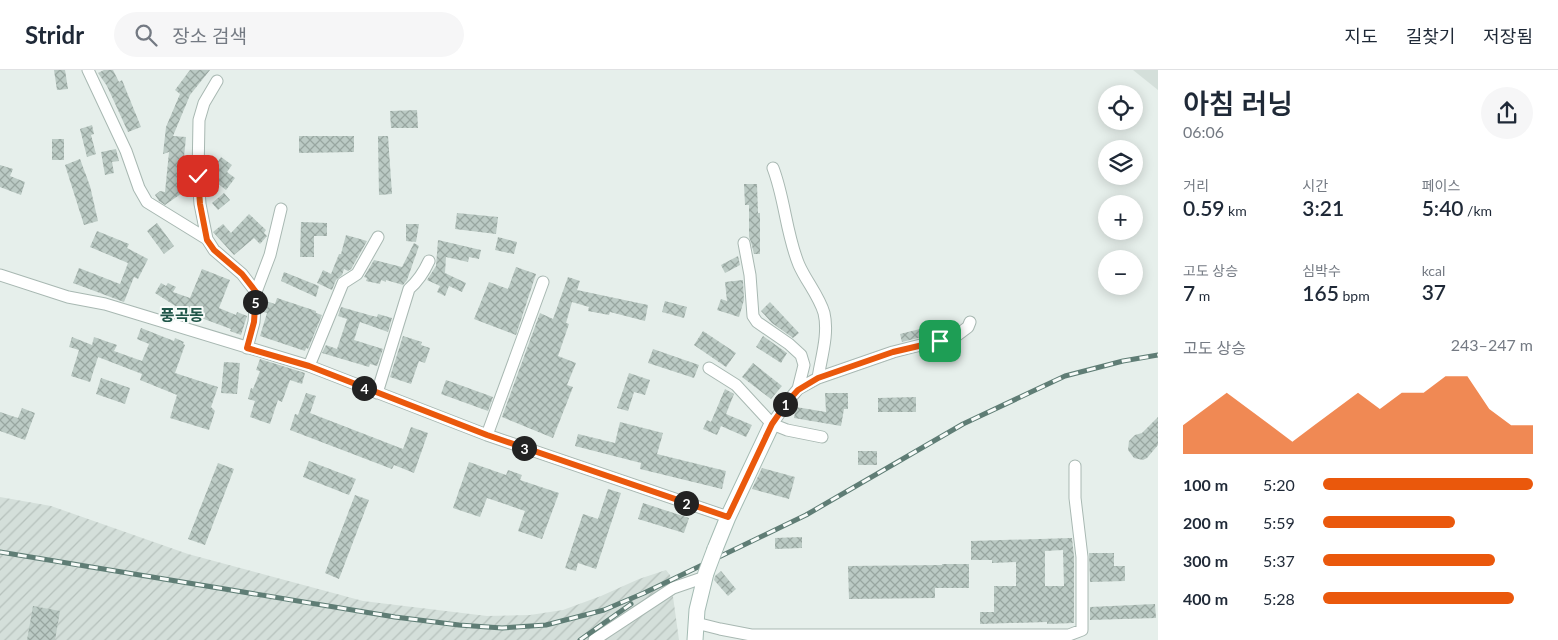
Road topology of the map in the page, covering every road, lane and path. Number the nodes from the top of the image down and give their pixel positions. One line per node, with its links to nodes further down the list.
1 (88, 70): 6 (street)
2 (217, 81): 6 (street)
3 (773, 168): 16 (street)
4 (281, 210): 11 (street)
5 (378, 237): 14 (street)
6 (207, 240): 11 (street)
7 (744, 243): 17 (street)
8 (429, 261): 18 (street)
9 (0, 275): 13 (street)
10 (543, 282): 20 (street)
11 (256, 292): 13 (street)
12 (970, 322): 16 (street)
13 (247, 348): 14 (street)
14 (309, 366): 18 (street)
15 (710, 368): 19 (street)
16 (818, 378): 17 (street)
17 (798, 390): 19 (street)
18 (376, 393): 20 (street)
19 (772, 424): 21 (street); 23 (street)
20 (487, 435): 23 (street)
21 (822, 437)
22 (1075, 466): 26 (street)
23 (728, 517): 24 (street, bridge)
24 (706, 575): 25 (street); 27 (street)
25 (696, 623): 26 (street); 28 (street)
26 (962, 637)
27 (594, 640)
28 (695, 640)

